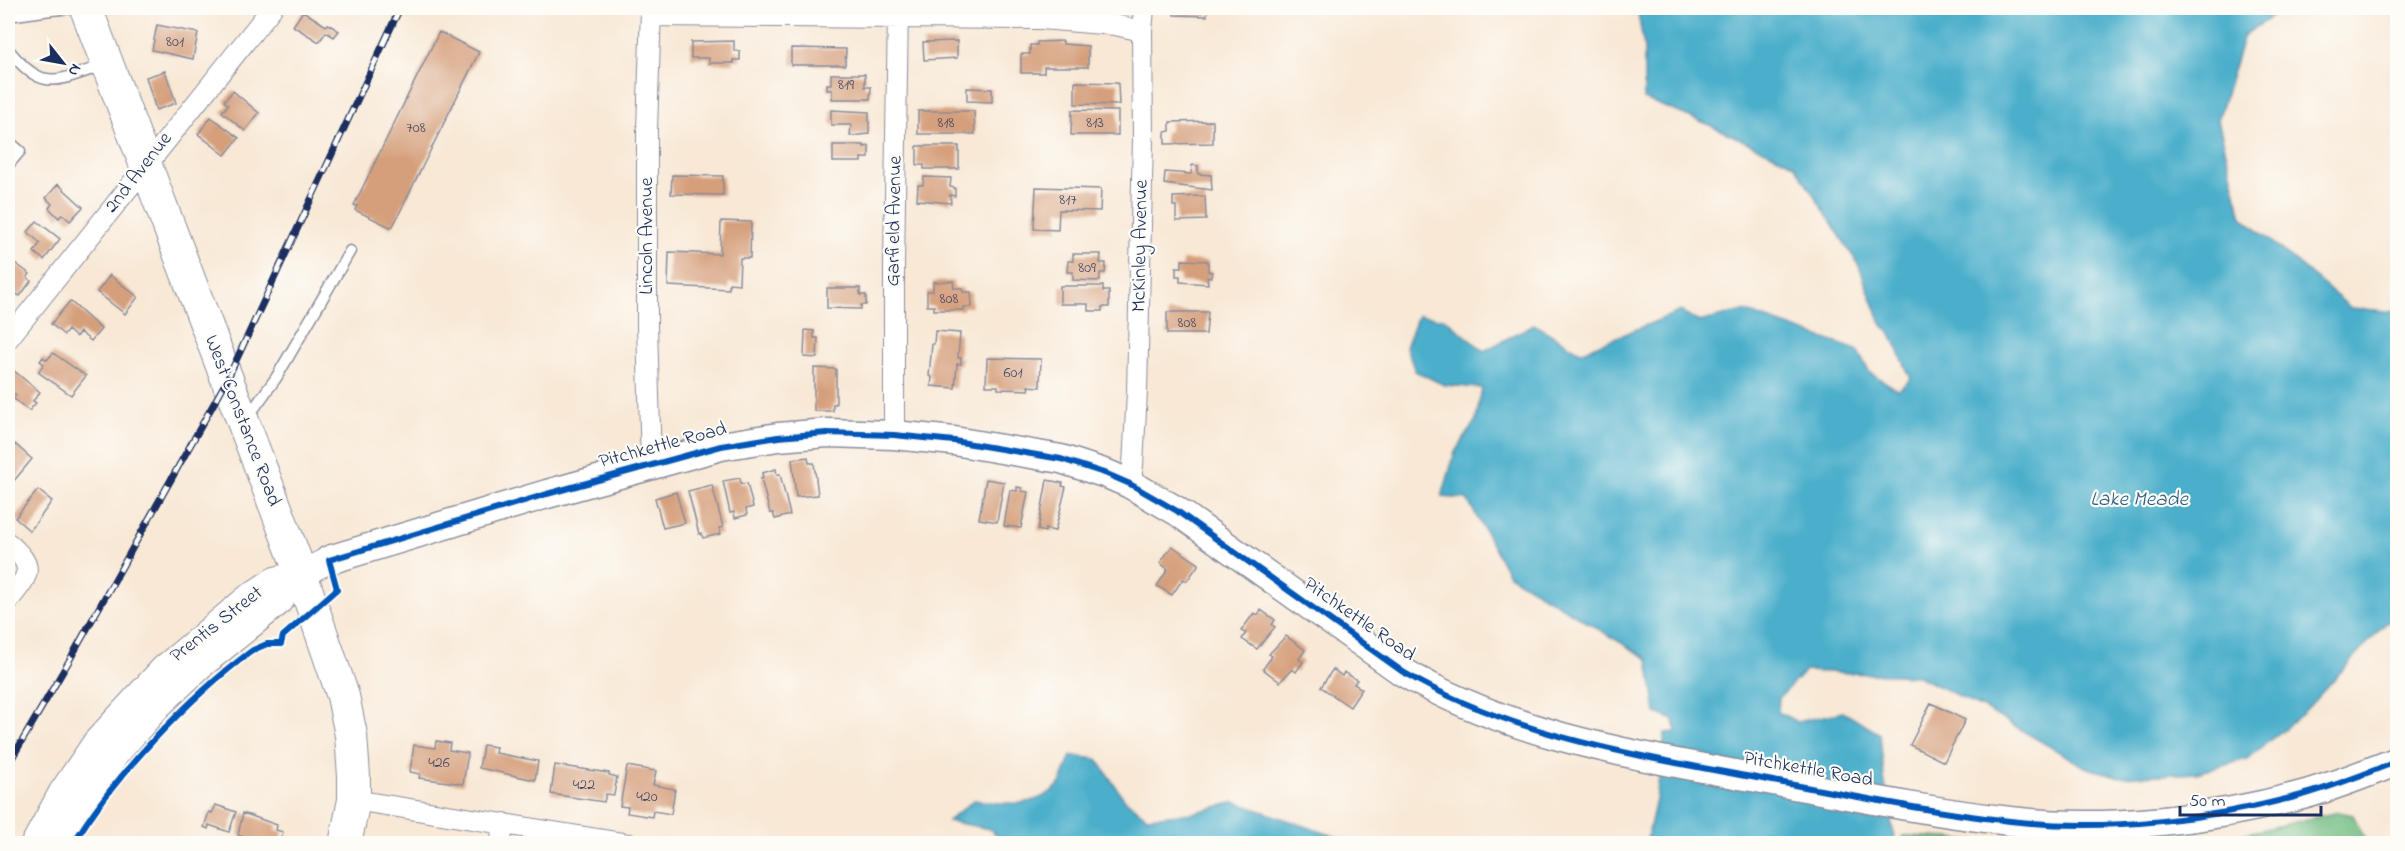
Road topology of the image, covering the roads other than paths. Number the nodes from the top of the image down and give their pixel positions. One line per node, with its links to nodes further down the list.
1 (73, 8): 5 (lane)
2 (86, 8): 11 (main road, West Constance Road)
3 (272, 8): 14 (street, 2nd Avenue)
4 (1144, 8): 9 (street, McKinley Avenue)
5 (51, 9): 8 (lane)
6 (651, 12): 7 (street); 19 (street, Lincoln Avenue)
7 (898, 12): 9 (street); 18 (street, Garfield Avenue)
8 (8, 16)
9 (1142, 31): 20 (street, McKinley Avenue)
10 (8, 49): 11 (lane)
11 (107, 64): 14 (main road, West Constance Road)
12 (8, 141): 13 (lane)
13 (8, 165)
14 (145, 165): 16 (street, 2nd Avenue); 17 (main road, West Constance Road)
15 (350, 251): 17 (lane)
16 (10, 331)
17 (243, 423): 23 (main road, West Constance Road)
18 (894, 435): 19 (main road, Pitchkettle Road); 20 (main road, Pitchkettle Road)
19 (651, 465): 22 (main road, Pitchkettle Road)
20 (1130, 484): 25 (main road, Pitchkettle Road)
21 (8, 543): 24 (street)
22 (329, 560): 23 (street, Pitchkettle Road)
23 (301, 574): 26 (main road, West Constance Road); 28 (street, Prentis Street); 29 (street, Prentis Street)
24 (8, 601)
25 (2397, 761)
26 (354, 800): 27 (street); 30 (main road, West Constance Road)
27 (504, 823): 31 (street); 32 (street)
28 (34, 843)
29 (54, 843)
30 (345, 843)
31 (500, 843)
32 (629, 843)

